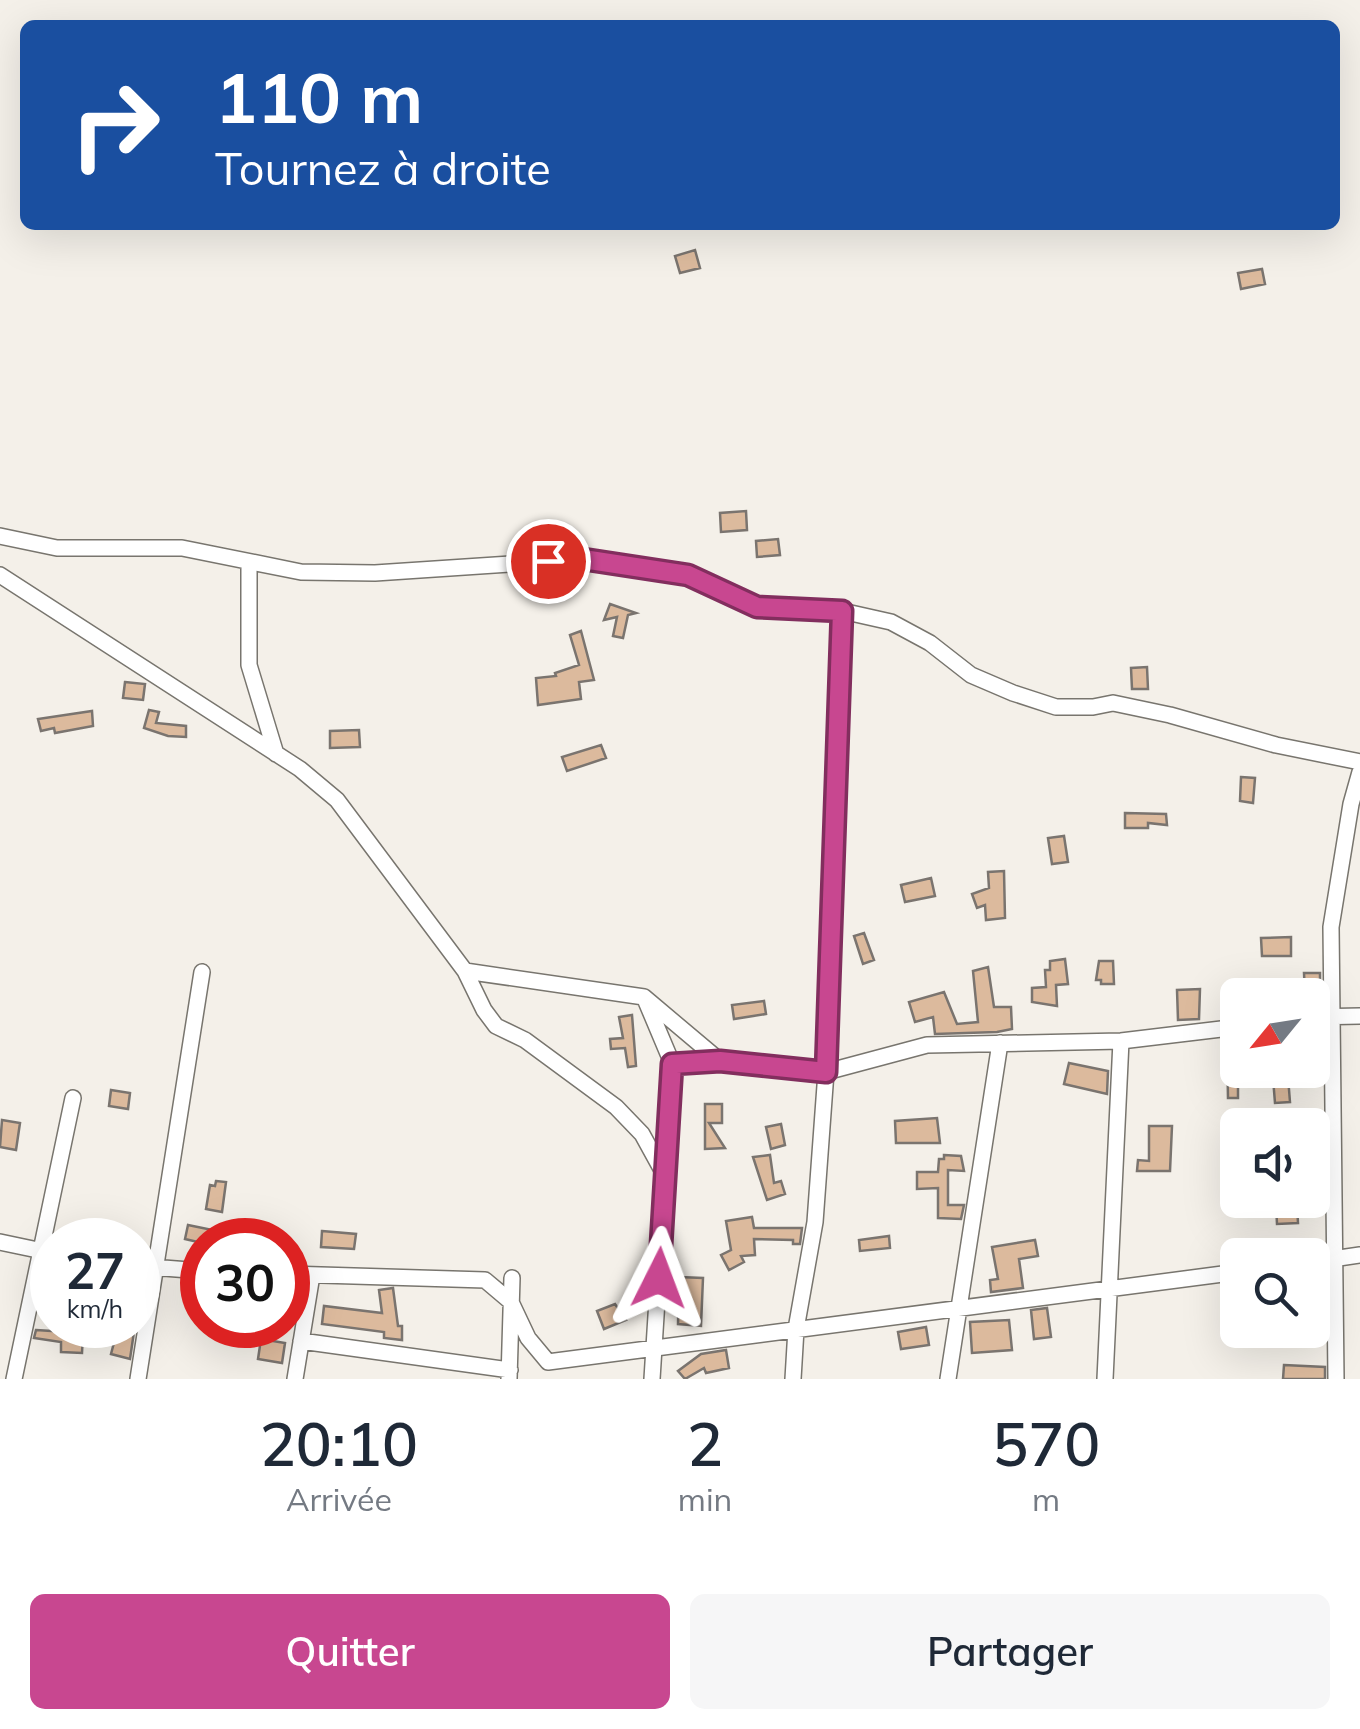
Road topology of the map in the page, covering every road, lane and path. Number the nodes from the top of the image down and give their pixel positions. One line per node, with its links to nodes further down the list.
1 (0, 536): 2 (street)
2 (249, 562): 4 (street); 5 (street)
3 (0, 576): 5 (street)
4 (842, 611): 6 (street); 19 (street)
5 (276, 754): 8 (street)
6 (1360, 762)
7 (1360, 772): 10 (street)
8 (466, 971): 11 (street); 22 (street)
9 (202, 972): 25 (street)
10 (1325, 978)
11 (644, 998): 17 (street); 18 (street)
12 (1330, 1016): 13 (street)
13 (1360, 1016)
14 (1220, 1028): 15 (street)
15 (1121, 1040): 16 (street); 34 (street)
16 (1000, 1043): 19 (street); 36 (street)
17 (720, 1061): 18 (street); 19 (street)
18 (672, 1064): 22 (street)
19 (826, 1072): 38 (street)
20 (1325, 1088): 28 (street)
21 (73, 1098): 23 (street)
22 (664, 1174): 40 (street)
23 (53, 1218)
24 (0, 1242): 26 (street)
25 (160, 1243)
26 (30, 1248)
27 (1360, 1255): 28 (street)
28 (1336, 1258): 29 (street); 51 (street)
29 (1330, 1259)
30 (312, 1275): 33 (street); 35 (street)
31 (1220, 1275): 34 (street)
32 (512, 1278): 35 (street)
33 (310, 1287)
34 (1109, 1291): 36 (street); 50 (street)
35 (512, 1302): 40 (street); 43 (street)
36 (958, 1311): 38 (street); 49 (street)
37 (30, 1317): 44 (street)
38 (796, 1328): 40 (street); 48 (street)
39 (310, 1342): 43 (street)
40 (656, 1347): 47 (street)
41 (143, 1348): 45 (street)
42 (300, 1348): 46 (street)
43 (509, 1375)
44 (14, 1379)
45 (138, 1379)
46 (295, 1379)
47 (652, 1379)
48 (793, 1379)
49 (948, 1379)
50 (1105, 1379)
51 (1336, 1379)

